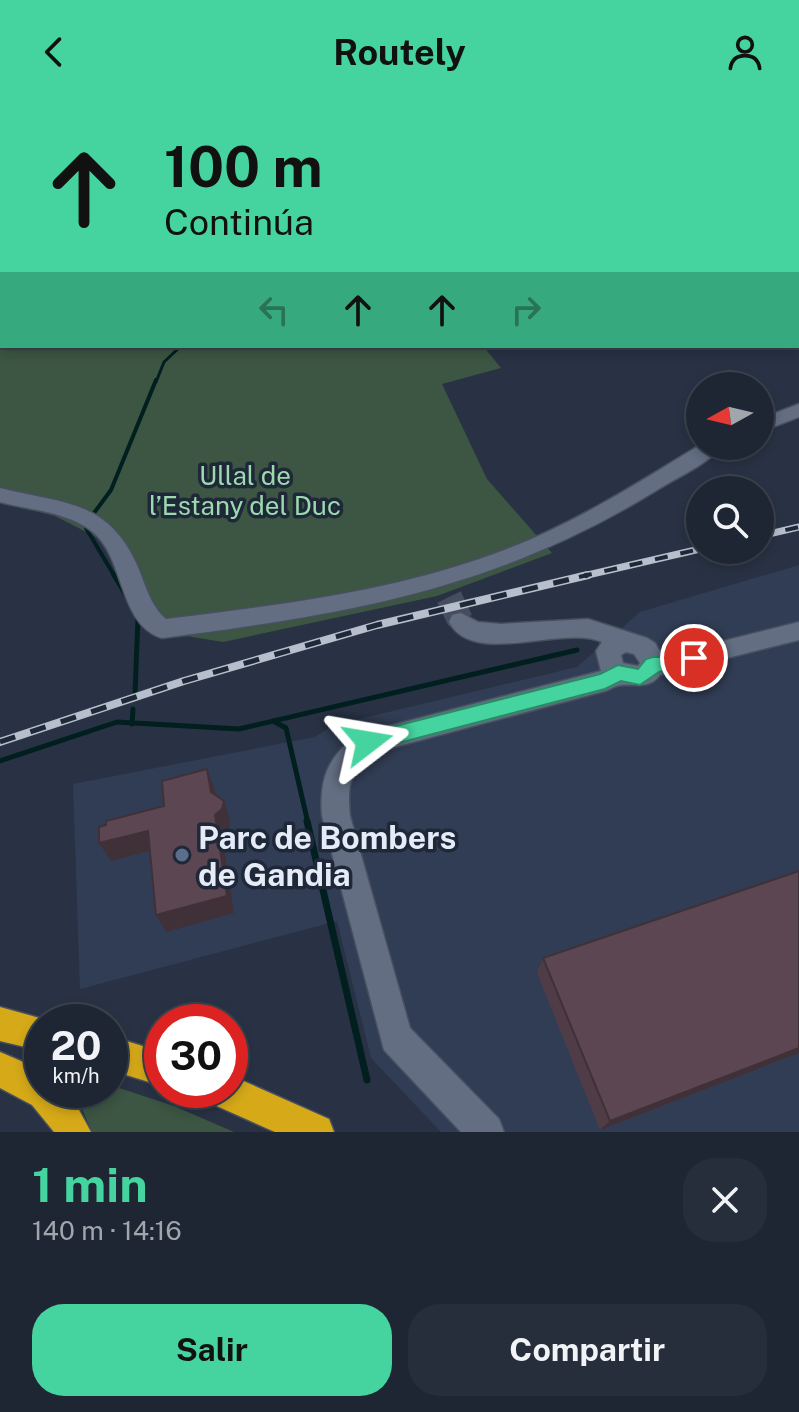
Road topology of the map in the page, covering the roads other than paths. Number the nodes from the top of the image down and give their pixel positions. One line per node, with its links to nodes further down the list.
1 (799, 410): 2 (street)
2 (774, 420)
3 (690, 460): 4 (street)
4 (0, 495)
5 (461, 622): 7 (street)
6 (799, 631): 8 (street)
7 (622, 642): 8 (street); 9 (street)
8 (653, 664): 9 (street)
9 (618, 673): 16 (street)
10 (0, 1024): 11 (highway)
11 (24, 1030)
12 (0, 1070): 14 (highway)
13 (248, 1101): 15 (highway)
14 (73, 1132)
15 (316, 1132)
16 (486, 1132)

